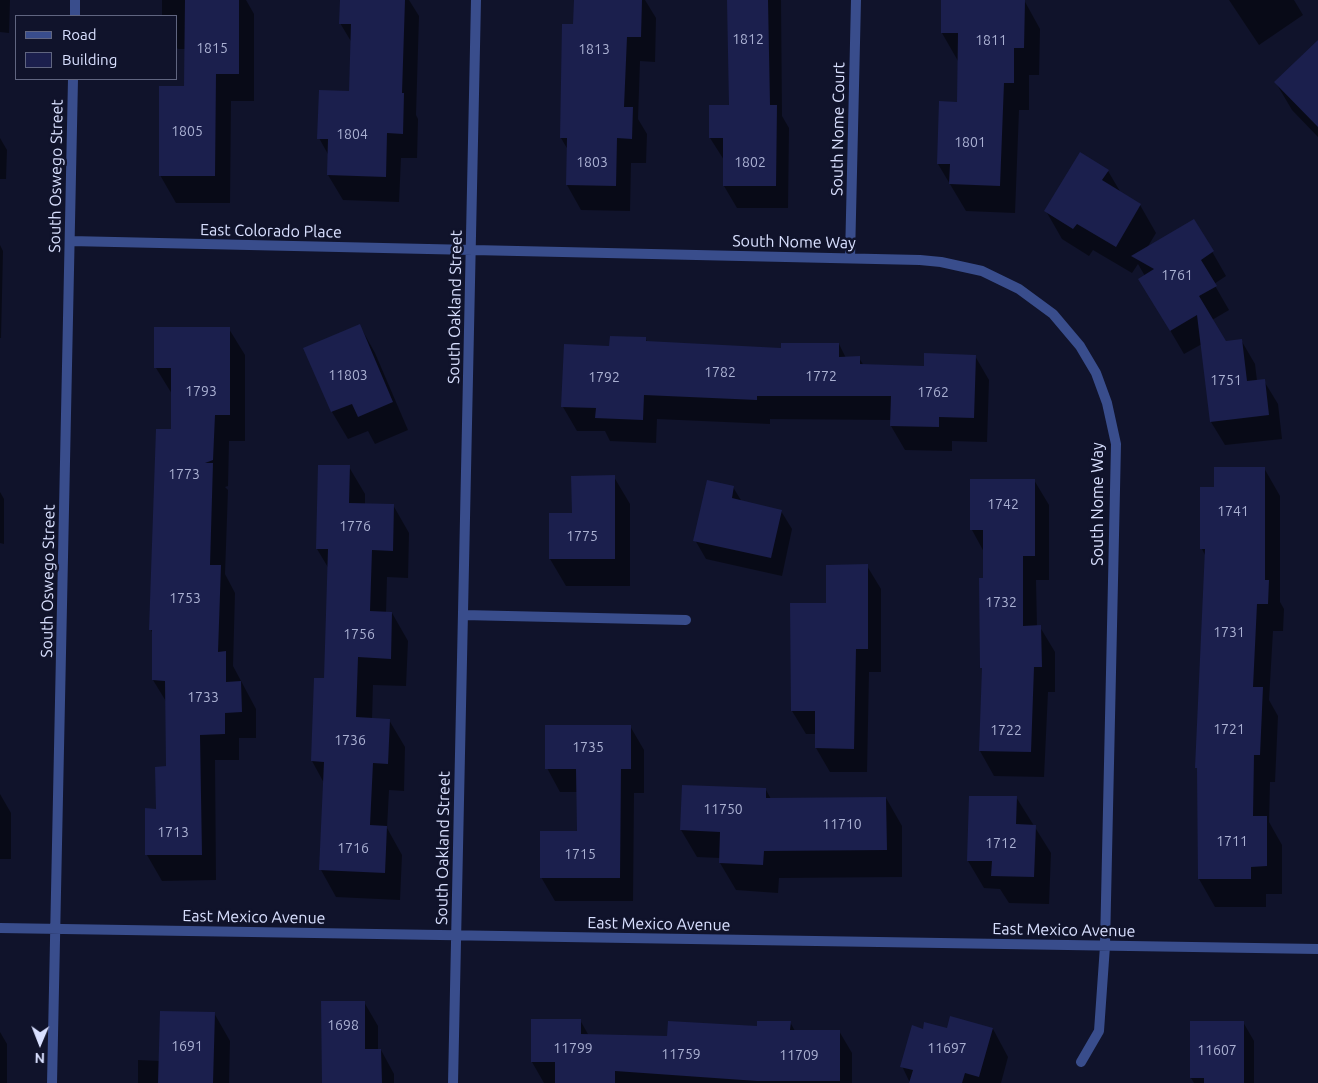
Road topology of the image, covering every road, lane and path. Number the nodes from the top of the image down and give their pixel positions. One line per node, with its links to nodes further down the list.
1 (75, 0): 4 (street)
2 (476, 0): 7 (street, South Oakland Street)
3 (856, 0): 8 (street, South Nome Court)
4 (75, 15)
5 (73, 80): 6 (street, South Oswego Street)
6 (70, 241): 7 (street, East Colorado Place); 12 (street, South Oswego Street)
7 (471, 250): 8 (street, South Nome Way); 9 (street, South Oakland Street)
8 (850, 258): 14 (street, South Nome Way)
9 (463, 615): 10 (street); 13 (street, South Oakland Street)
10 (686, 620)
11 (0, 928): 12 (street, East Mexico Avenue)
12 (55, 929): 13 (street, East Mexico Avenue); 17 (street, South Oswego Street)
13 (456, 936): 14 (street, East Mexico Avenue); 18 (street, South Oakland Street)
14 (1105, 946): 15 (street, East Mexico Avenue); 16 (street, South Nome Way)
15 (1318, 949)
16 (1082, 1062)
17 (52, 1083)
18 (453, 1083)

